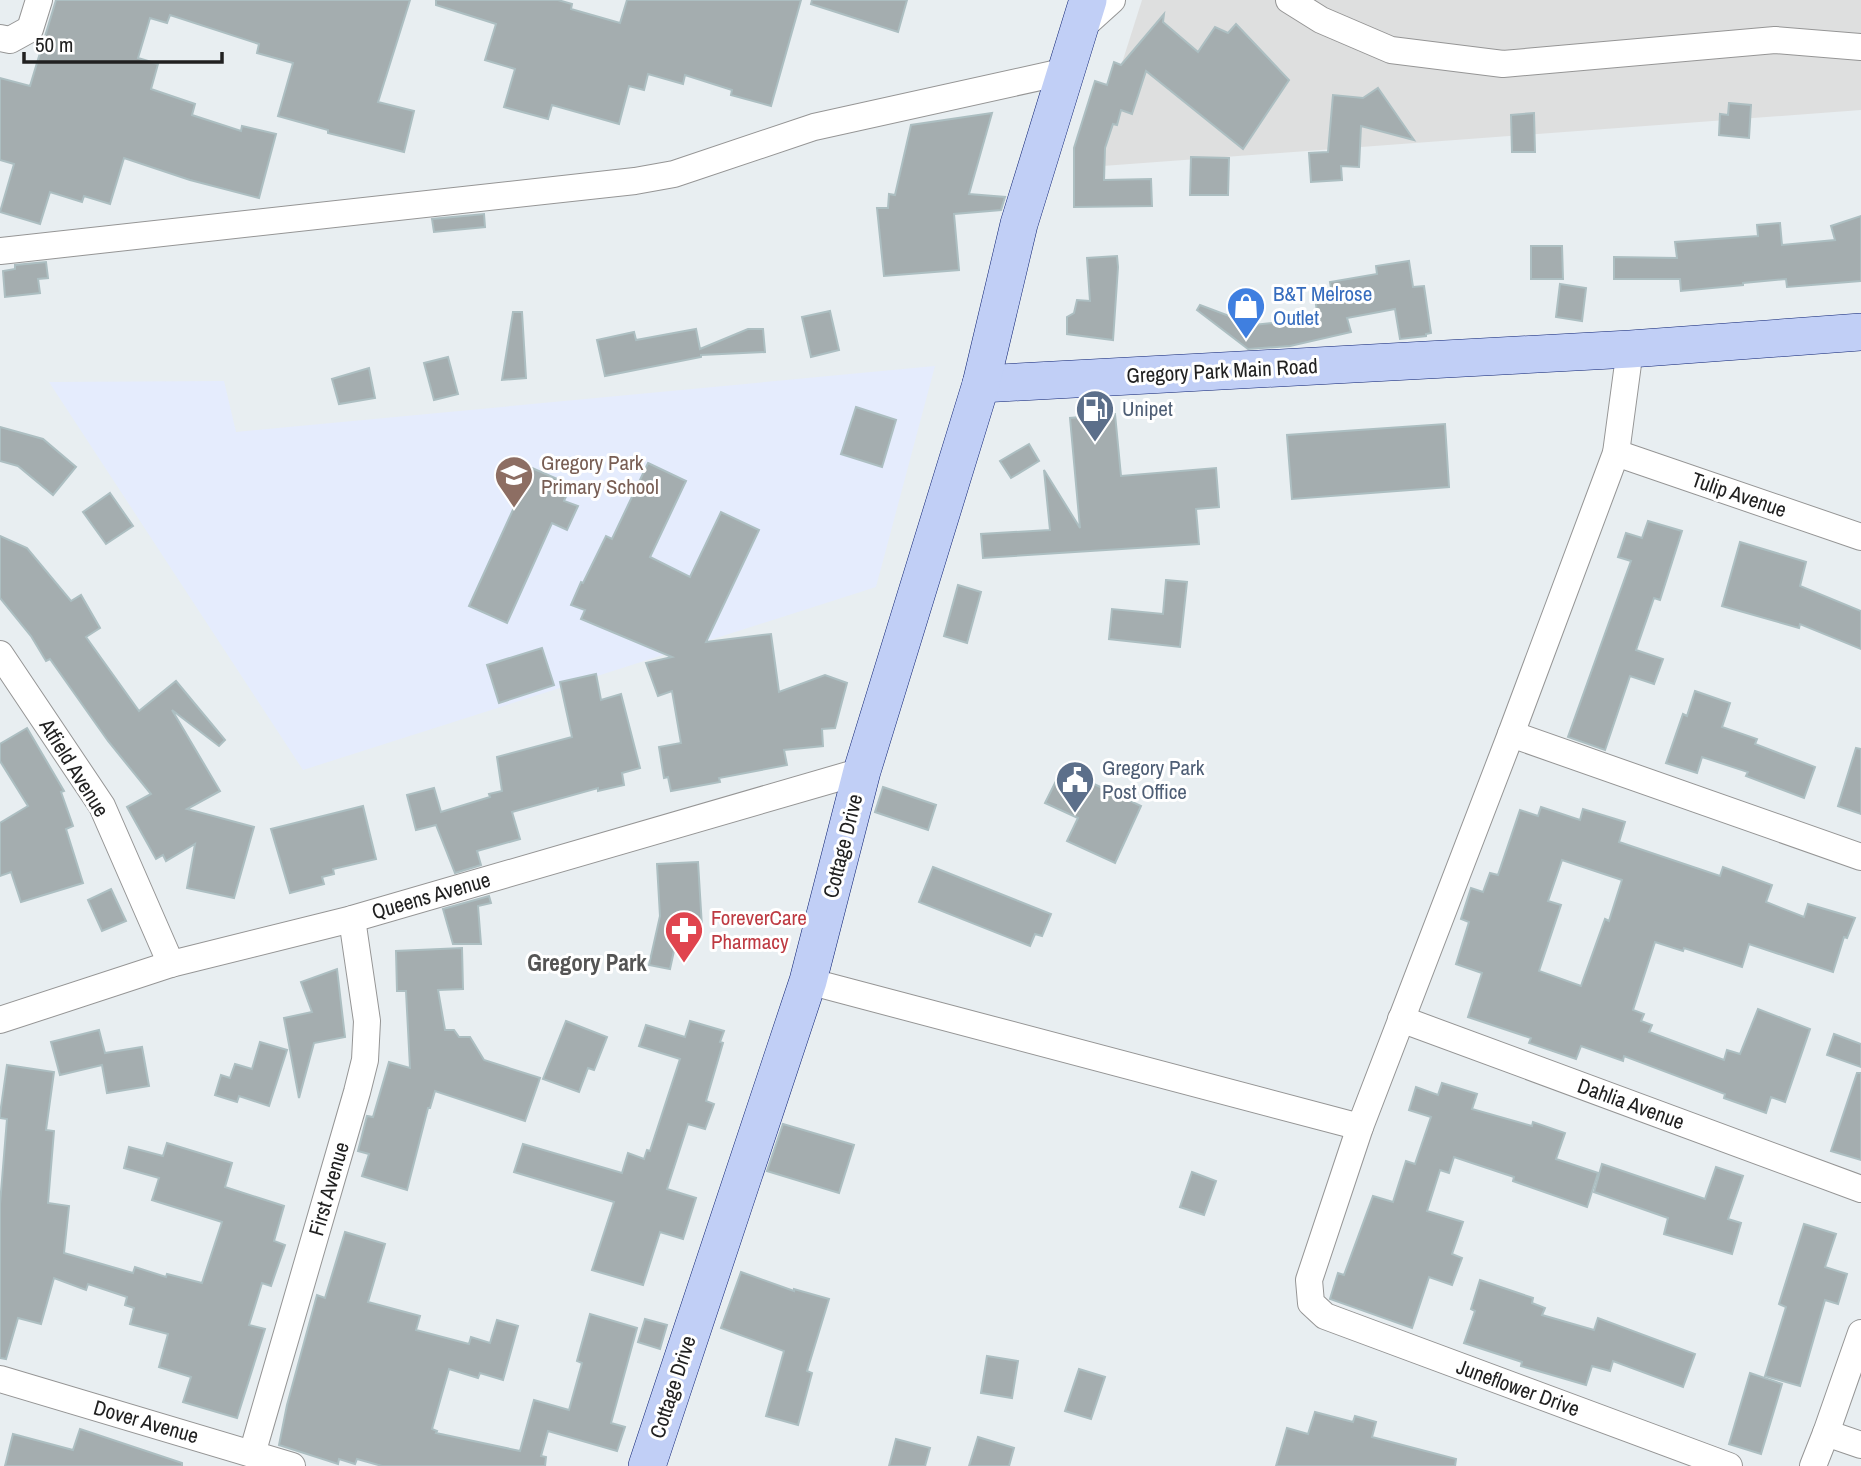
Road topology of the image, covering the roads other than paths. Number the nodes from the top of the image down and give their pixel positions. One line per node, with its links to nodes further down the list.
1 (39, 0): 5 (street)
2 (1112, 0): 4 (street)
3 (1289, 0): 6 (street)
4 (1084, 15): 7 (street)
5 (0, 38)
6 (1861, 47)
7 (1067, 72): 8 (street); 11 (street)
8 (0, 251)
9 (1861, 332): 10 (street, Gregory Park Main Road)
10 (1630, 349): 11 (street, Gregory Park Main Road); 12 (street)
11 (981, 384): 16 (street, Cottage Drive)
12 (1616, 453): 13 (street, Tulip Avenue); 15 (street)
13 (1861, 537)
14 (0, 654): 19 (street, Atfield Avenue)
15 (1511, 734): 17 (street); 21 (street)
16 (862, 771): 18 (street, Queens Avenue); 20 (street, Cottage Drive)
17 (1861, 857)
18 (352, 919): 19 (street, Queens Avenue); 29 (street, First Avenue)
19 (171, 964): 22 (street, Queens Avenue)
20 (808, 981): 23 (street); 31 (street, Cottage Drive)
21 (1401, 1019): 23 (street); 24 (street, Dahlia Avenue)
22 (0, 1020)
23 (1360, 1128): 32 (street, Juneflower Drive)
24 (1861, 1189)
25 (1861, 1333): 27 (street)
26 (0, 1379): 29 (street, Dover Avenue)
27 (1826, 1433): 28 (street); 33 (street)
28 (1861, 1446)
29 (252, 1454): 30 (street, Dover Avenue)
30 (292, 1466)
31 (647, 1466)
32 (1729, 1466)
33 (1813, 1466)

